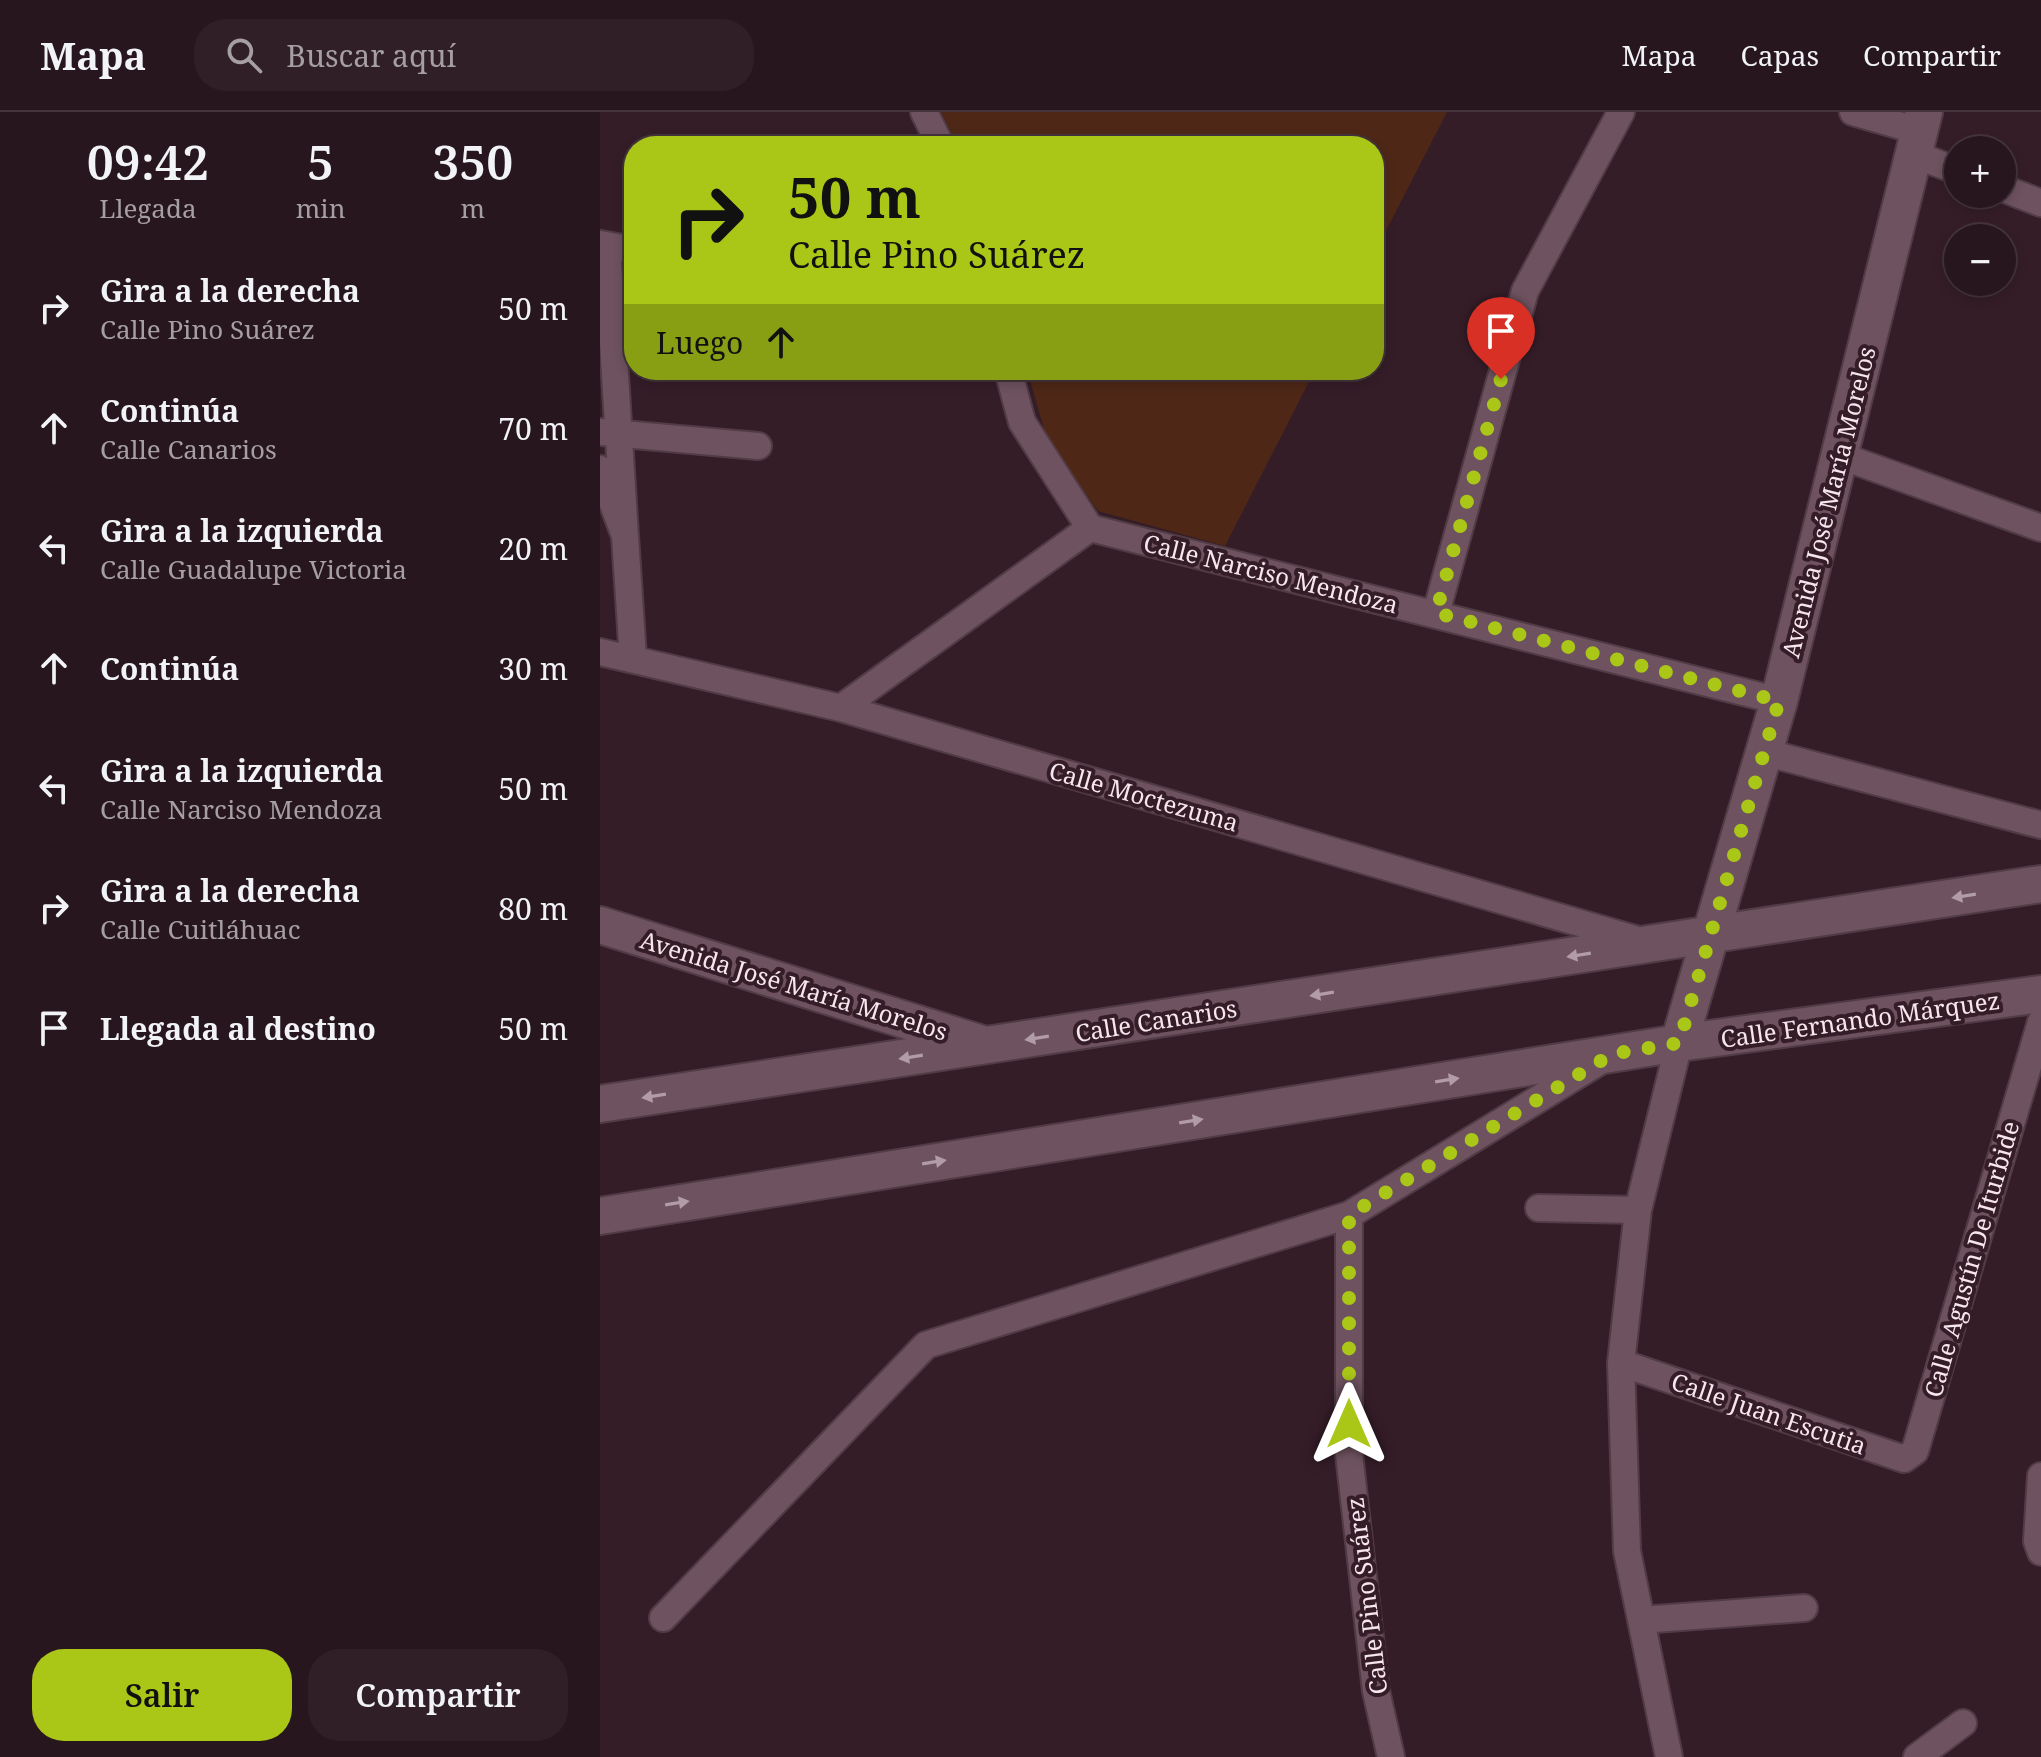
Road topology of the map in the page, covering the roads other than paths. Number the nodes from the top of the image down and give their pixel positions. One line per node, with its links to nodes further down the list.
1 (924, 112): 5 (street)
2 (1621, 112): 19 (street)
3 (1853, 112): 4 (street)
4 (1919, 132): 6 (street); 14 (main road, Avenida José María Morelos)
5 (936, 136)
6 (1944, 157)
7 (2016, 193): 8 (street)
8 (2041, 203)
9 (603, 245): 10 (street); 12 (street)
10 (624, 248)
11 (1011, 380): 16 (street)
12 (609, 432): 13 (street); 18 (street)
13 (758, 446)
14 (1841, 456): 17 (street); 22 (main road, Avenida José María Morelos)
15 (600, 469): 18 (street)
16 (1090, 528): 19 (street, Calle Narciso Mendoza); 23 (street)
17 (2041, 528)
18 (625, 536): 21 (street)
19 (1436, 613): 22 (street, Calle Narciso Mendoza)
20 (600, 652): 21 (street, Calle Moctezuma)
21 (633, 658): 23 (street, Calle Moctezuma)
22 (1779, 701): 24 (main road, Avenida José María Morelos)
23 (841, 708): 29 (street, Calle Moctezuma)
24 (1764, 752): 25 (street); 28 (main road, Avenida José María Morelos)
25 (2041, 825)
26 (2041, 884): 28 (main road, one-way to 28)
27 (600, 925): 33 (main road, Avenida José María Morelos)
28 (1711, 936): 29 (main road, Calle Canarios); 32 (main road, Avenida José María Morelos)
29 (1652, 944): 33 (main road, Calle Canarios, one-way to 33)
30 (2041, 994): 32 (main road, Calle Fernando Márquez)
31 (2041, 1022): 41 (street, Calle Agustín De Iturbide)
32 (1679, 1043): 34 (main road); 37 (street)
33 (988, 1045): 35 (main road, Calle Canarios, one-way to 35)
34 (1612, 1054): 38 (street); 39 (main road, one-way to 34)
35 (600, 1104)
36 (1539, 1208): 37 (street)
37 (1638, 1210): 40 (street)
38 (1349, 1215): 45 (street); 48 (street, Calle Pino Suárez)
39 (600, 1216)
40 (1621, 1363): 41 (street, Calle Juan Escutia); 46 (street)
41 (1915, 1451)
42 (2041, 1476): 43 (street)
43 (2040, 1545)
44 (1804, 1608): 46 (street)
45 (663, 1618)
46 (1641, 1620): 49 (street)
47 (1963, 1723): 50 (street)
48 (1391, 1757)
49 (1669, 1757)
50 (1917, 1757)

